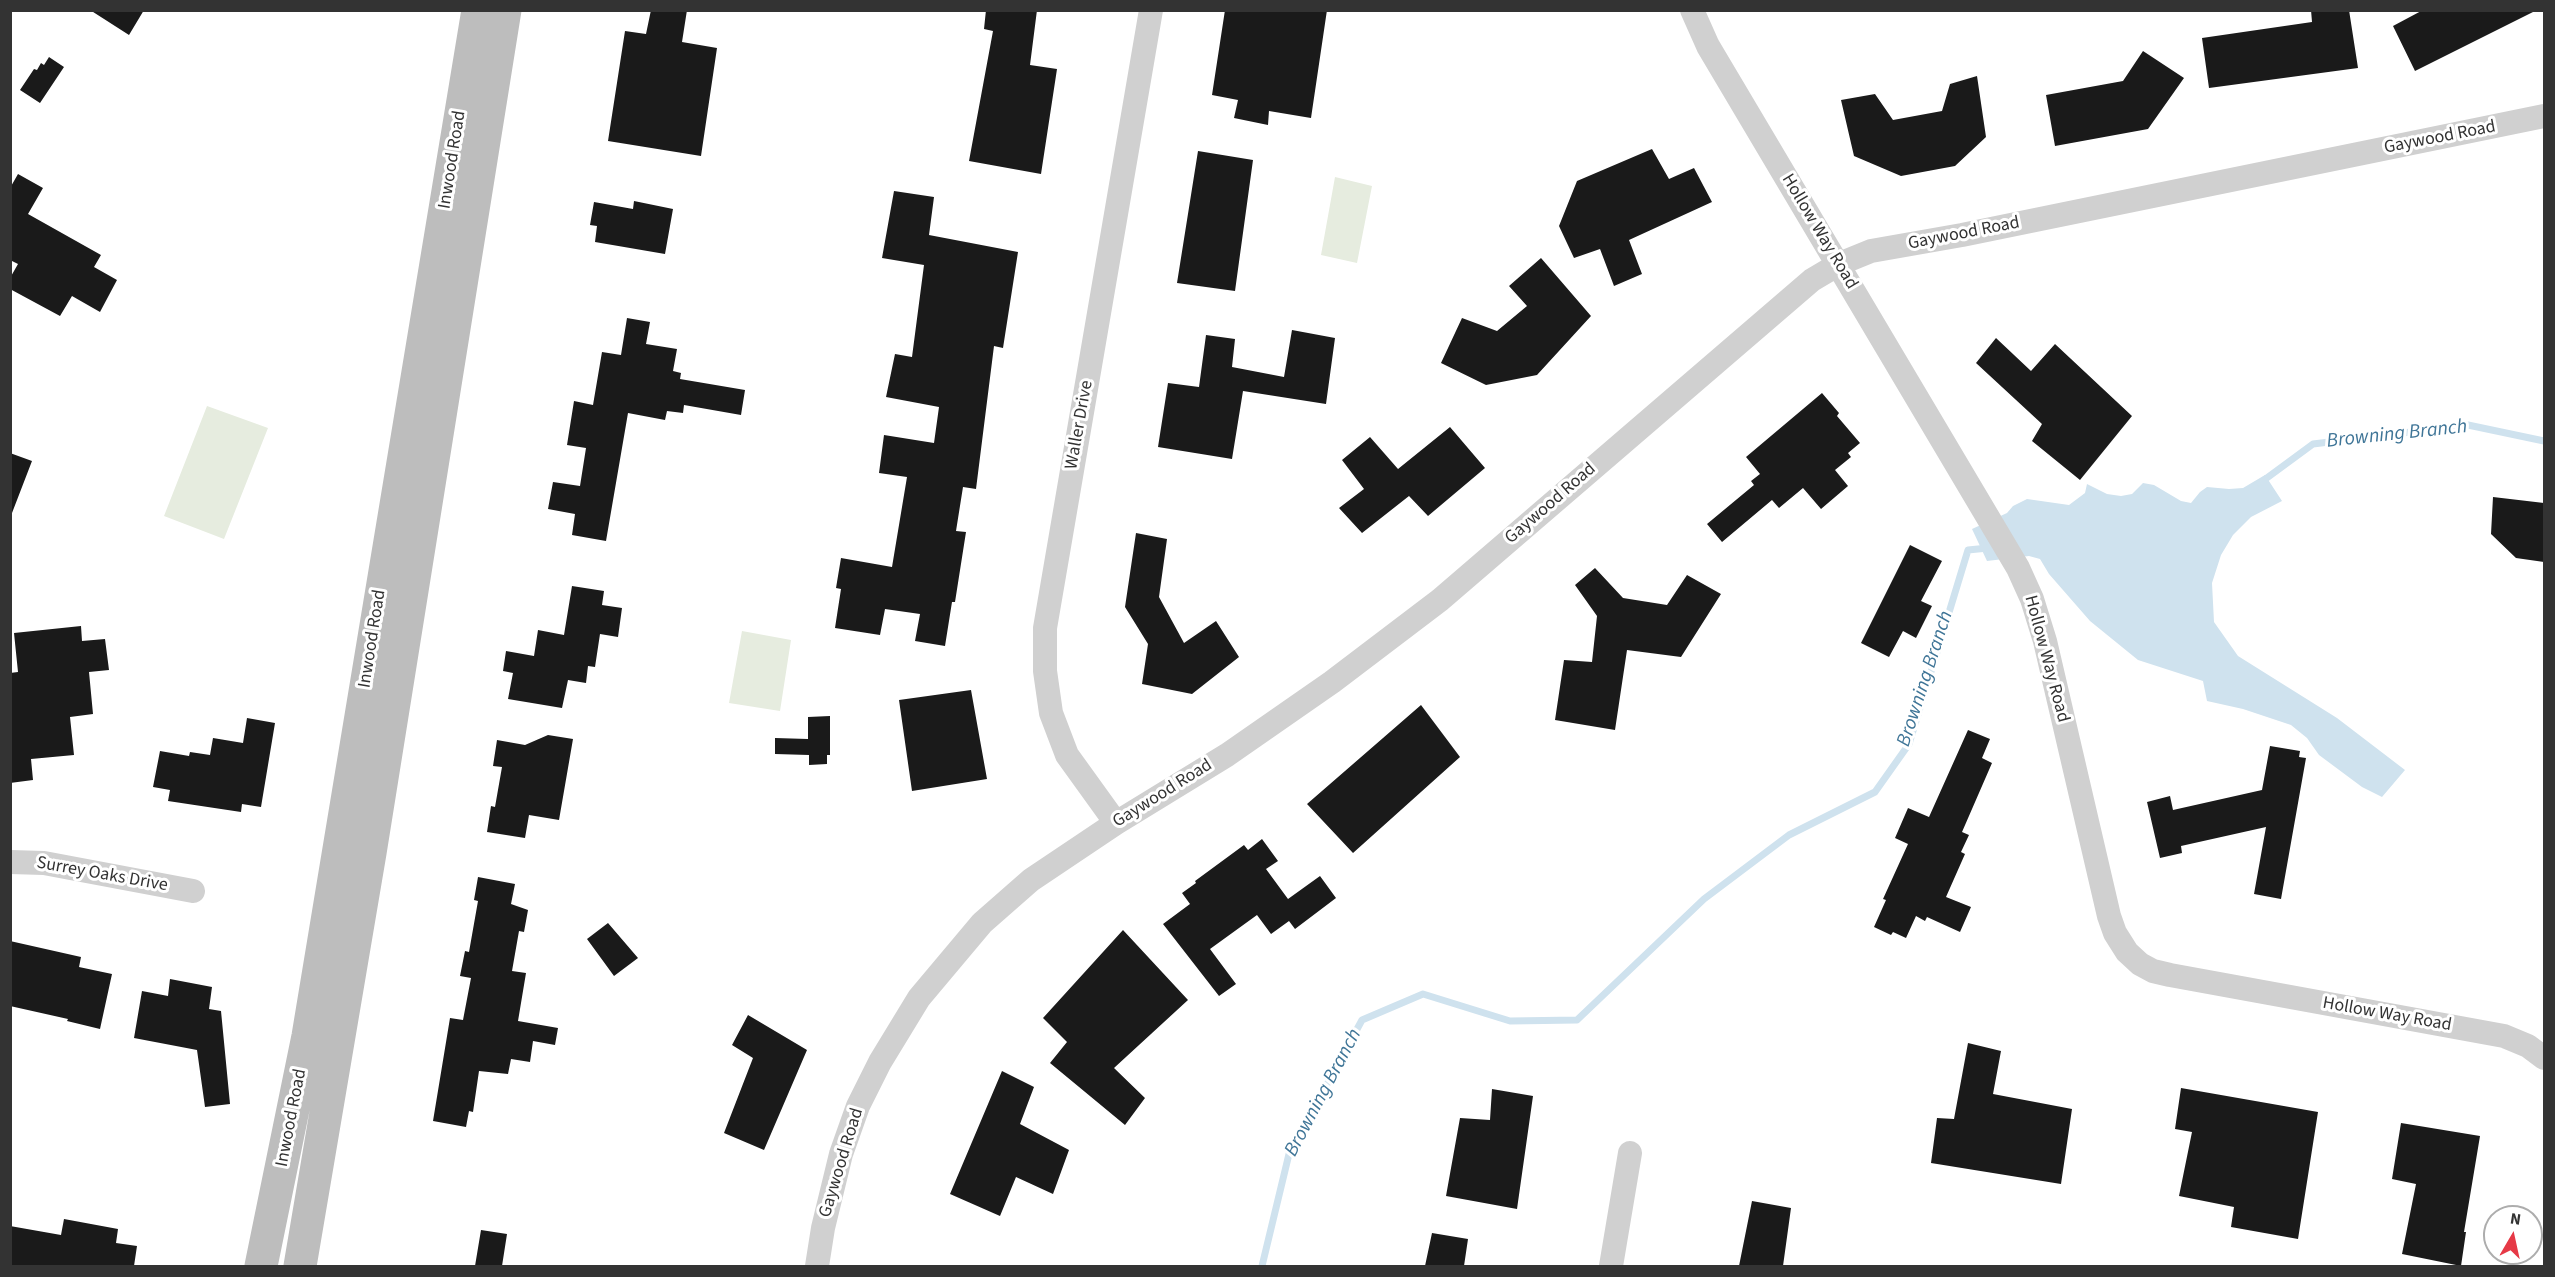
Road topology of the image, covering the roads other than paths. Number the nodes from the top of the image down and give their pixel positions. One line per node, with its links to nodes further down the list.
1 (478, 10): 7 (main road, Inwood Road)
2 (505, 10): 7 (main road, Inwood Road)
3 (1151, 10): 8 (street, Waller Drive)
4 (1692, 10): 6 (street, Hollow Way Road)
5 (2544, 116): 6 (street, Gaywood Road)
6 (1839, 264): 8 (street, Gaywood Road); 13 (street, Hollow Way Road)
7 (428, 402): 9 (main road, Inwood Road); 10 (main road, Inwood Road)
8 (1116, 823): 18 (street, Gaywood Road)
9 (339, 846): 10 (main road); 15 (main road, Inwood Road)
10 (370, 853): 16 (main road, Inwood Road)
11 (10, 862): 12 (street, Surrey Oaks Drive)
12 (193, 891)
13 (2544, 1058)
14 (1630, 1153): 19 (street)
15 (269, 1232): 16 (main road); 17 (main road, Inwood Road)
16 (303, 1252)
17 (261, 1266)
18 (817, 1266)
19 (1611, 1266)

